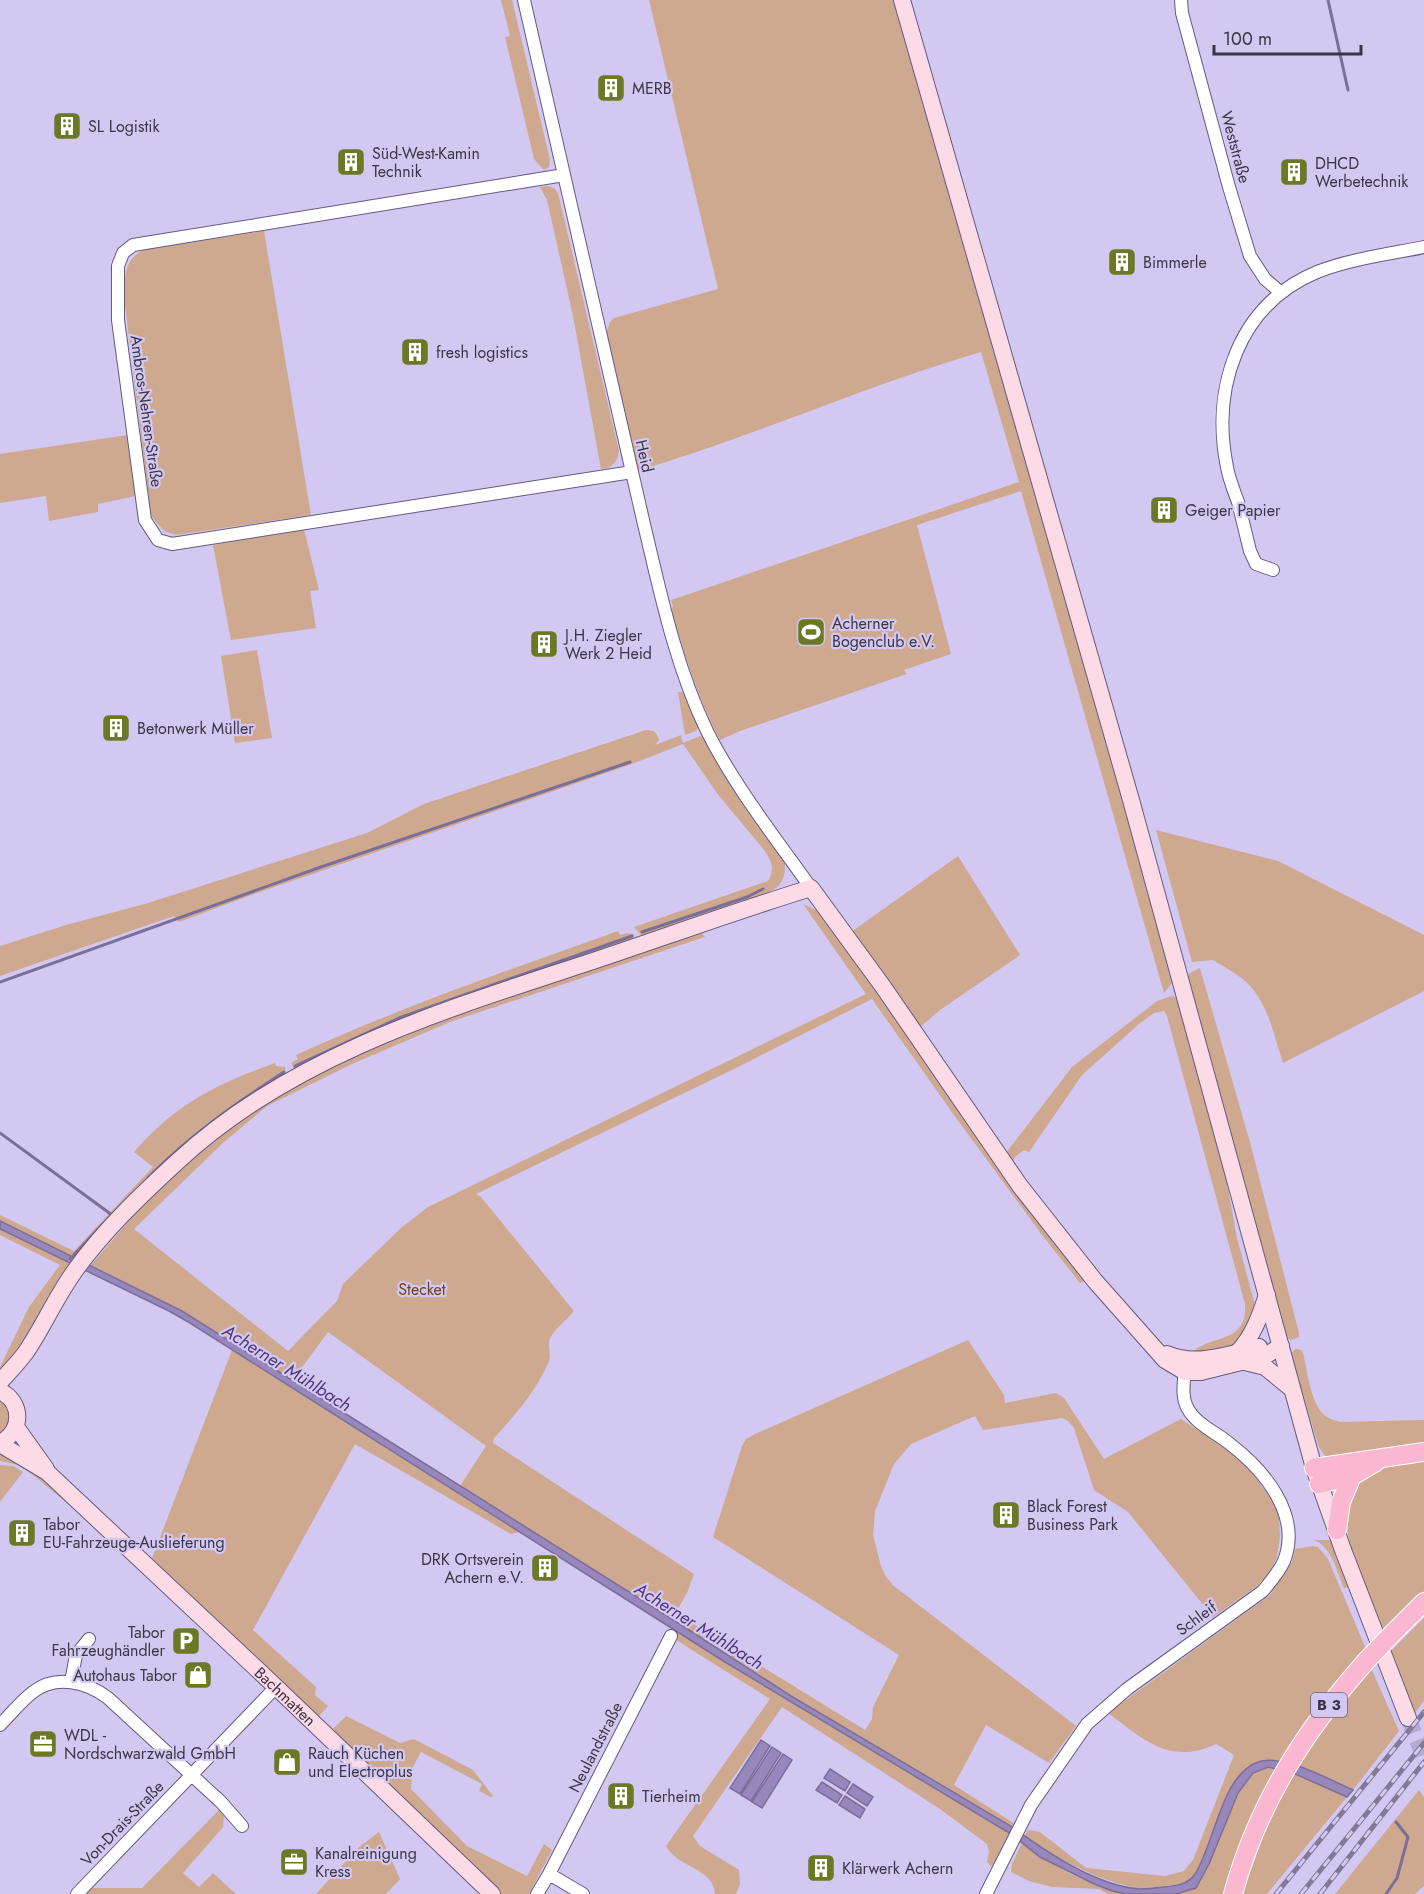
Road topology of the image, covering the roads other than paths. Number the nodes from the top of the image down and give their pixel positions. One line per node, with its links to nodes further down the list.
1 (524, 0): 4 (street, Heid)
2 (902, 0): 10 (street)
3 (1181, 0): 6 (street, Weststraße)
4 (564, 176): 7 (street, Heid); 7 (street, Ambros-Nehren-Straße)
5 (1424, 247): 6 (street)
6 (1280, 292): 8 (street)
7 (632, 472): 9 (street, Heid)
8 (1273, 570)
9 (811, 888): 12 (street); 14 (street)
10 (1267, 1295): 11 (street); 13 (street)
11 (1281, 1346): 13 (street); 16 (street)
12 (25, 1353): 15 (street); 17 (street)
13 (1241, 1357): 14 (street); 16 (street)
14 (1185, 1366): 40 (street, Schleif)
15 (0, 1382)
16 (1293, 1389): 23 (street)
17 (7, 1397): 18 (street)
18 (16, 1427): 19 (street); 22 (street)
19 (0, 1443): 22 (street)
20 (1424, 1452): 21 (main road)
21 (1382, 1459): 23 (main road); 24 (main road)
22 (48, 1472): 30 (street, Bachmatten)
23 (1317, 1476): 24 (main road); 25 (street)
24 (1352, 1476): 25 (main road)
25 (1337, 1530): 31 (street)
26 (1424, 1602): 41 (main road, B 3, bridge)
27 (670, 1636): 35 (street, Neulandstraße)
28 (89, 1639): 29 (street)
29 (71, 1682): 32 (street); 33 (street)
30 (276, 1687): 33 (street, Von-Drais-Straße); 37 (street, Bachmatten)
31 (1408, 1718)
32 (0, 1725)
33 (191, 1775): 34 (street); 36 (street, Von-Drais-Straße)
34 (242, 1826)
35 (549, 1874): 38 (street, Neulandstraße); 39 (street)
36 (77, 1894)
37 (492, 1894)
38 (537, 1894)
39 (583, 1894)
40 (986, 1894)
41 (1233, 1894)

